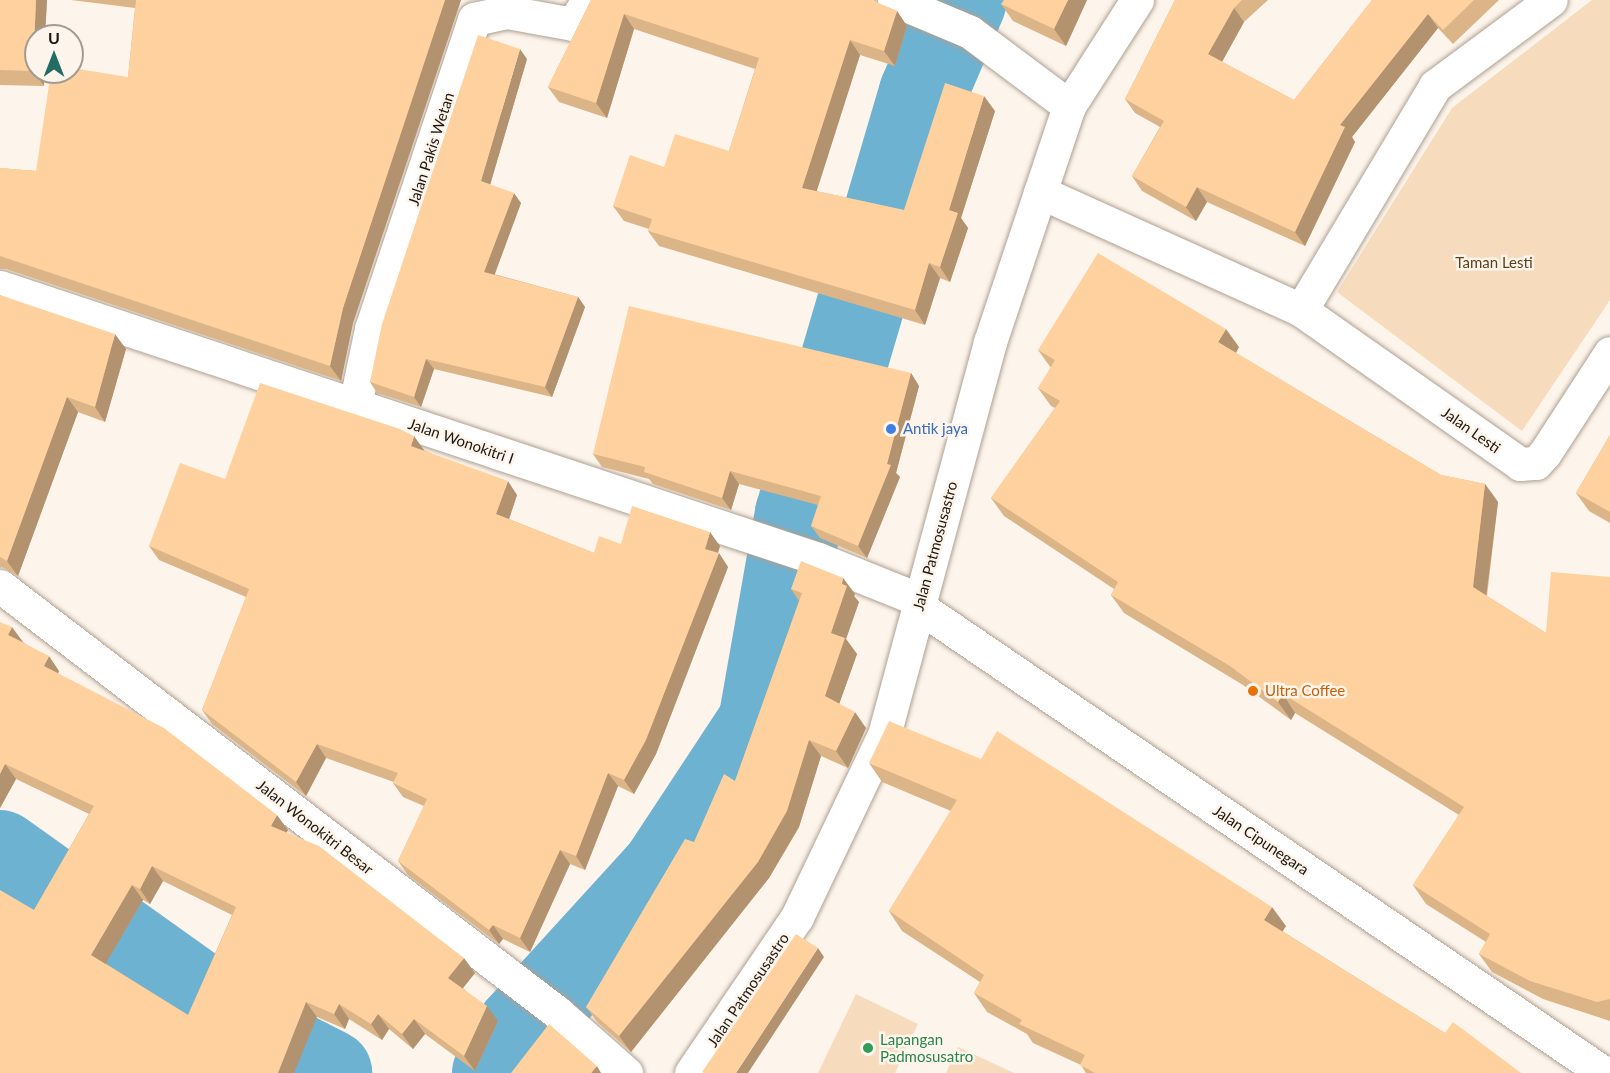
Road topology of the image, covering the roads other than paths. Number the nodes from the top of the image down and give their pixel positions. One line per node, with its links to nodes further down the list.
1 (588, 0): 10 (street, Jalan Pakis Wetan)
2 (1137, 0): 5 (street, Jalan Patmosusastro)
3 (1551, 0): 8 (street)
4 (907, 4): 5 (street)
5 (1069, 105): 6 (street, Jalan Patmosusastro)
6 (1040, 192): 8 (street, Jalan Lesti); 12 (street, Jalan Patmosusastro)
7 (0, 287): 10 (street, Jalan Wonokitri I)
8 (1301, 310): 9 (street, Jalan Lesti)
9 (1610, 353)
10 (355, 405): 12 (street, Jalan Wonokitri I)
11 (0, 586): 13 (street, Jalan Wonokitri Besar)
12 (919, 603): 14 (street, Jalan Patmosusastro); 15 (street, Jalan Cipunegara)
13 (626, 1073)
14 (691, 1073)
15 (1604, 1073)

